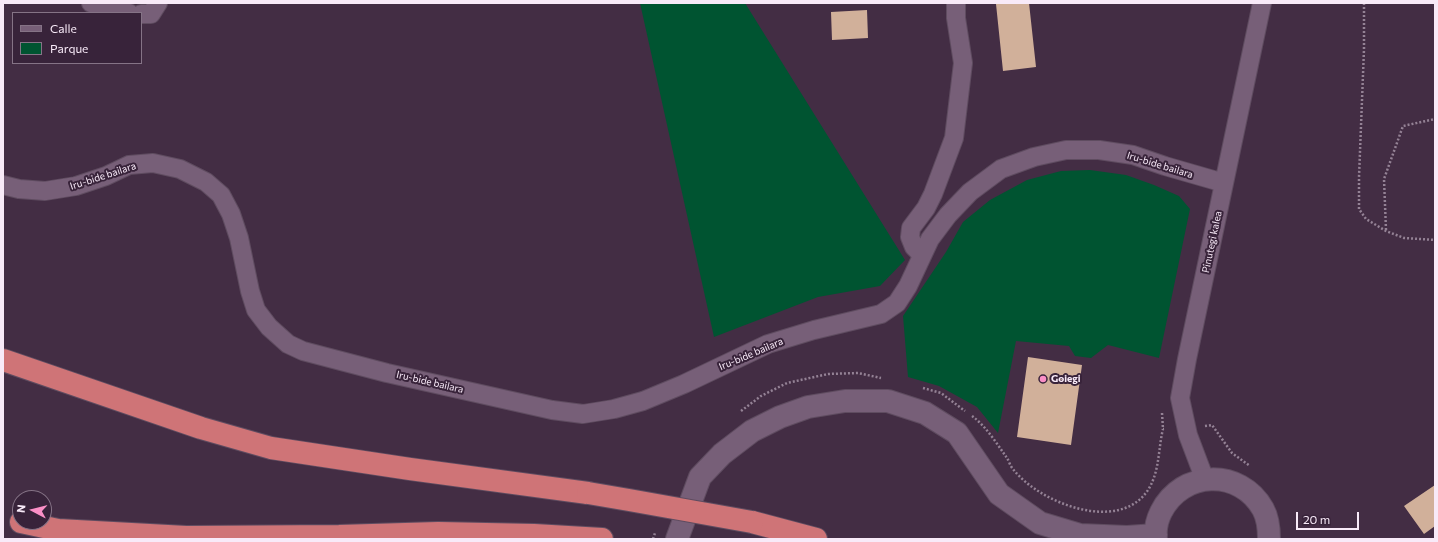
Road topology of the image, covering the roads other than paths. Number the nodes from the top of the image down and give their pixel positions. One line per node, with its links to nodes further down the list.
1 (92, 3): 5 (street)
2 (158, 3): 6 (street)
3 (956, 3): 9 (street)
4 (1262, 3): 7 (street, Pinutegi kalea)
5 (125, 12)
6 (142, 14)
7 (1224, 183): 9 (street, Iru-bide bailara); 11 (street, Pinutegi kalea)
8 (3, 185): 9 (street, Iru-bide bailara)
9 (922, 256)
10 (3, 360): 16 (highway, bridge)
11 (1204, 480): 13 (main road); 17 (main road)
12 (52, 529): 14 (highway)
13 (1156, 537): 15 (main road)
14 (591, 538)
15 (677, 539)
16 (816, 539)
17 (1269, 539)

